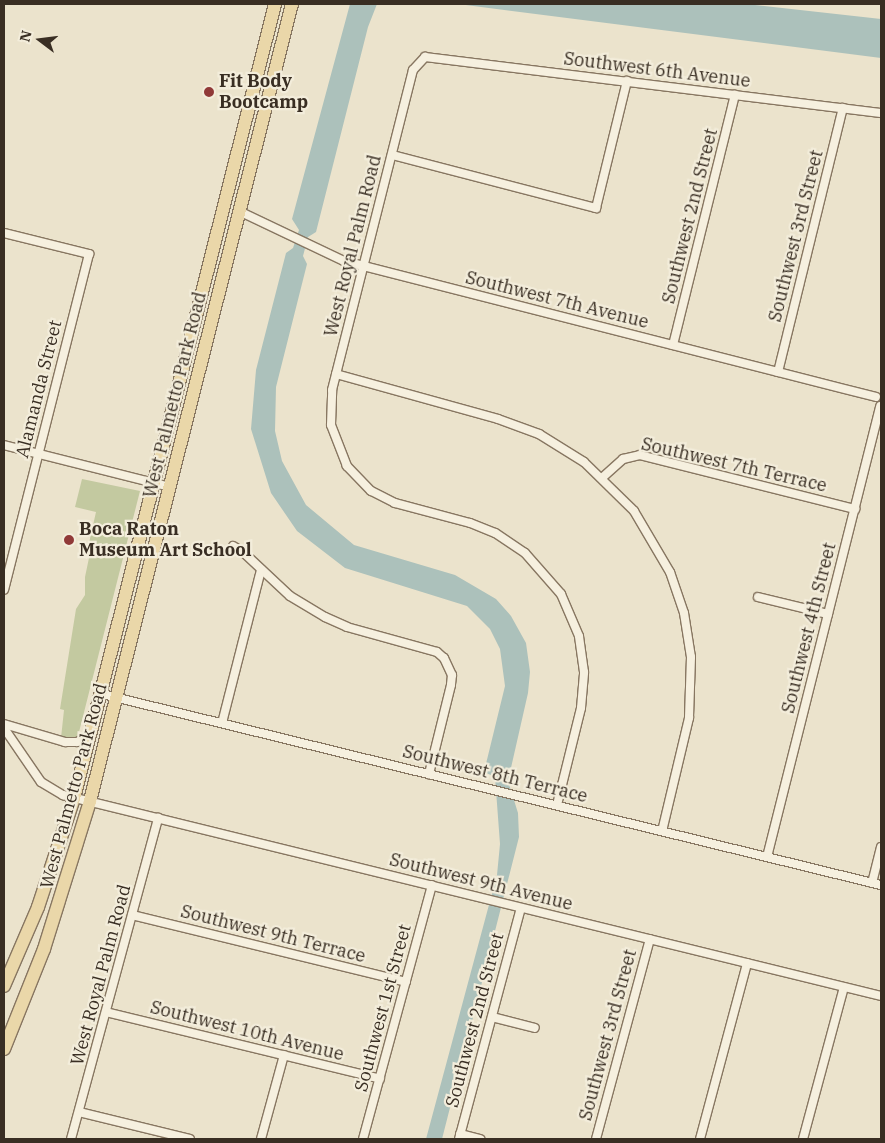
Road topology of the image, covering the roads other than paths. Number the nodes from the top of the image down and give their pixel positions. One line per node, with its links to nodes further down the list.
1 (275, 4): 4 (main road, West Palmetto Park Road)
2 (292, 4): 9 (main road, West Palmetto Park Road)
3 (430, 57): 5 (street, Southwest 6th Avenue); 11 (street, West Royal Palm Road)
4 (256, 79): 9 (main road); 10 (main road, West Palmetto Park Road)
5 (627, 81): 6 (street, Southwest 6th Avenue); 11 (street)
6 (735, 95): 7 (street, Southwest 6th Avenue); 15 (street, Southwest 2nd Street)
7 (843, 108): 8 (street, Southwest 6th Avenue); 16 (street, Southwest 3rd Street)
8 (881, 113)
9 (258, 138): 12 (main road, West Palmetto Park Road)
10 (238, 149): 12 (main road); 23 (main road, West Palmetto Park Road)
11 (392, 155): 14 (street, West Royal Palm Road)
12 (239, 211): 14 (street, Southwest 7th Avenue); 24 (main road, West Palmetto Park Road)
13 (4, 233): 21 (street, Alamanda Street)
14 (363, 266): 15 (street, Southwest 7th Avenue); 17 (street, West Royal Palm Road)
15 (673, 345): 16 (street, Southwest 7th Avenue)
16 (778, 372): 18 (street, Southwest 7th Avenue)
17 (336, 374): 22 (street); 39 (street, West Royal Palm Road)
18 (878, 395): 19 (street)
19 (881, 406): 25 (street, Southwest 4th Street)
20 (4, 445): 21 (street)
21 (38, 453): 23 (street); 28 (street, Alamanda Street)
22 (603, 478): 25 (street, Southwest 7th Terrace); 41 (street)
23 (155, 482): 24 (street); 31 (main road, West Palmetto Park Road)
24 (170, 486): 32 (main road, West Palmetto Park Road)
25 (855, 509): 30 (street, Southwest 4th Street)
26 (232, 546): 27 (street)
27 (261, 570): 33 (street); 36 (street)
28 (4, 589)
29 (758, 597): 30 (street)
30 (828, 614): 43 (street, Southwest 4th Street)
31 (102, 694): 32 (street, Southwest 8th Terrace); 35 (main road, West Palmetto Park Road)
32 (117, 698): 33 (street, Southwest 8th Terrace); 38 (main road, West Palmetto Park Road)
33 (222, 723): 36 (street, Southwest 8th Terrace)
34 (4, 726): 35 (street); 37 (street, Southwest 9th Avenue)
35 (91, 735): 37 (main road, West Palmetto Park Road)
36 (429, 774): 39 (street, Southwest 8th Terrace)
37 (74, 798): 38 (street, Southwest 9th Avenue); 52 (main road, West Palmetto Park Road)
38 (90, 801): 40 (street, Southwest 9th Avenue); 58 (main road, West Palmetto Park Road)
39 (557, 805): 41 (street, Southwest 8th Terrace)
40 (158, 818): 46 (street, Southwest 9th Avenue); 48 (street, West Royal Palm Road)
41 (662, 831): 43 (street, Southwest 8th Terrace)
42 (881, 847): 44 (street)
43 (767, 857): 44 (street, Southwest 8th Terrace)
44 (872, 883): 45 (street, Southwest 8th Terrace)
45 (881, 885)
46 (432, 886): 47 (street, Southwest 9th Avenue); 51 (street, Southwest 1st Street)
47 (521, 908): 49 (street, Southwest 9th Avenue); 56 (street, Southwest 2nd Street)
48 (132, 915): 51 (street, Southwest 9th Terrace); 55 (street, West Royal Palm Road)
49 (650, 939): 50 (street, Southwest 9th Avenue); 68 (street, Southwest 3rd Street)
50 (747, 963): 53 (street, Southwest 9th Avenue); 69 (street)
51 (406, 982): 60 (street, Southwest 1st Street)
52 (4, 986)
53 (844, 987): 54 (street, Southwest 9th Avenue); 70 (street)
54 (881, 996)
55 (106, 1012): 59 (street, Southwest 10th Avenue); 61 (street, West Royal Palm Road)
56 (492, 1017): 57 (street); 62 (street, Southwest 2nd Street)
57 (535, 1028)
58 (4, 1049)
59 (284, 1055): 60 (street, Southwest 10th Avenue); 65 (street)
60 (380, 1079): 66 (street, Southwest 1st Street)
61 (79, 1112): 63 (street, West Royal Palm Road); 64 (street)
62 (460, 1136): 67 (street)
63 (72, 1139)
64 (190, 1139)
65 (261, 1139)
66 (364, 1139)
67 (480, 1139)
68 (596, 1139)
69 (700, 1139)
70 (803, 1139)

